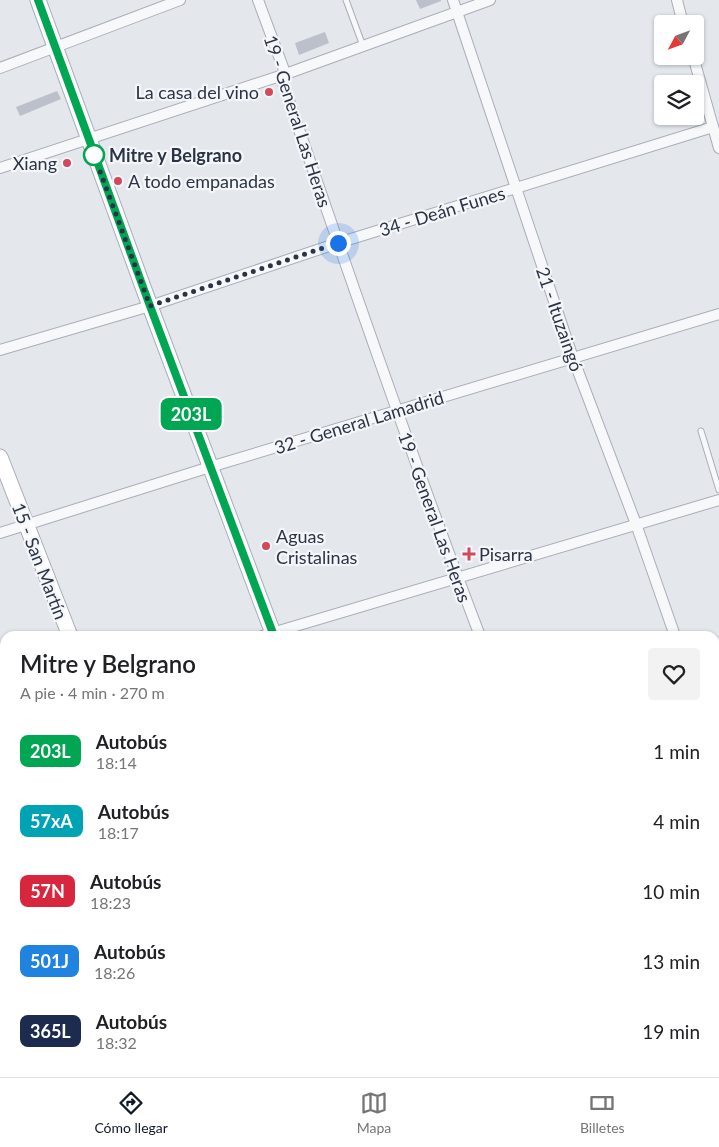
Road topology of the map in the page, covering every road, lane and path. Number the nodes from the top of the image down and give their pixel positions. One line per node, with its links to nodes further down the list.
1 (38, 0): 11 (street)
2 (180, 0): 11 (street)
3 (258, 0): 14 (street, 19 - General Las Heras)
4 (346, 0): 10 (lane)
5 (453, 0): 8 (street, 21 - Ituzaingó)
6 (490, 0): 8 (street)
7 (677, 0): 9 (street)
8 (457, 12): 10 (street); 19 (street, 21 - Ituzaingó)
9 (681, 15)
10 (364, 46): 14 (street)
11 (55, 48): 13 (street); 16 (street)
12 (696, 65): 15 (street)
13 (0, 68)
14 (283, 75): 16 (street); 20 (street, 19 - General Las Heras)
15 (713, 127): 17 (street); 19 (street, 34 - Deán Funes)
16 (88, 139): 18 (street); 21 (street)
17 (719, 148)
18 (0, 168)
19 (515, 188): 20 (street, 34 - Deán Funes); 24 (street, 21 - Ituzaingó)
20 (338, 243): 21 (street, 34 - Deán Funes); 25 (street, 19 - General Las Heras)
21 (150, 306): 23 (street, 34 - Deán Funes); 28 (street)
22 (719, 314): 24 (street, 32 - General Lamadrid)
23 (0, 350)
24 (573, 358): 25 (street, 32 - General Lamadrid); 31 (street, 21 - Ituzaingó)
25 (396, 411): 28 (street, 32 - General Lamadrid); 34 (street, 19 - General Las Heras)
26 (700, 431): 29 (lane)
27 (0, 457): 32 (street, 15 - San Martín)
28 (210, 467): 32 (street, 32 - General Lamadrid); 36 (street)
29 (719, 490)
30 (719, 500): 31 (street)
31 (636, 524): 34 (street); 39 (street, 21 - Ituzaingó)
32 (27, 525): 33 (street, 32 - General Lamadrid); 35 (street, 15 - San Martín)
33 (0, 533)
34 (458, 578): 37 (street); 38 (street, 19 - General Las Heras)
35 (68, 631)
36 (269, 631)
37 (283, 631)
38 (478, 631)
39 (673, 631)

